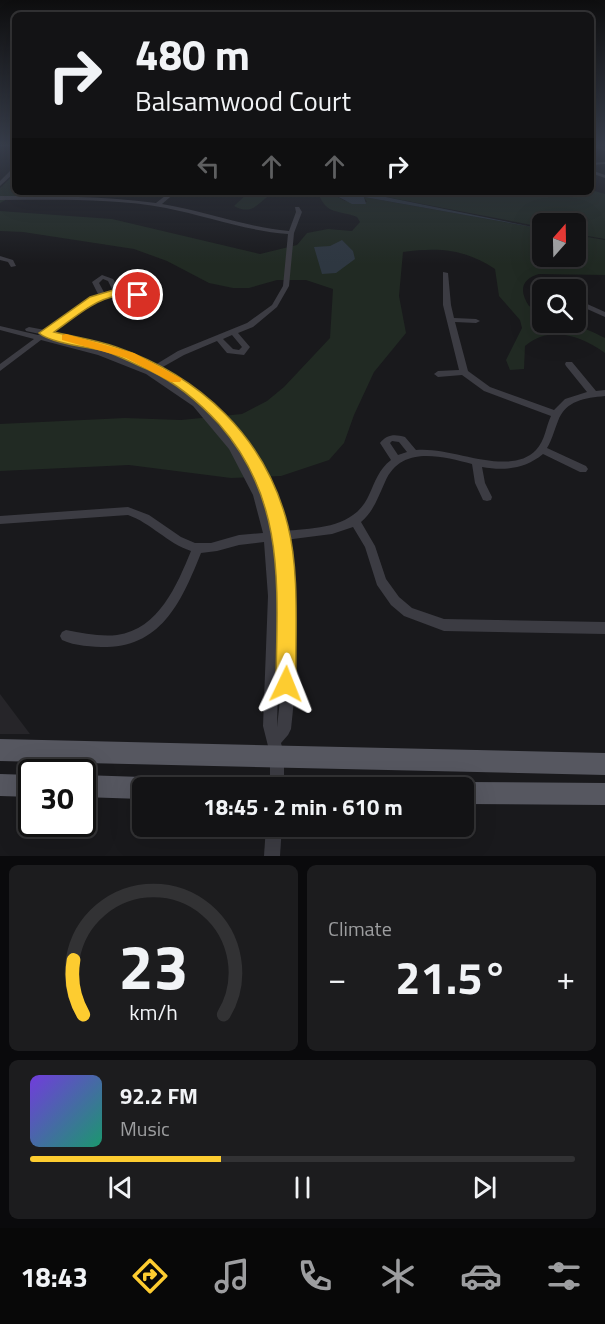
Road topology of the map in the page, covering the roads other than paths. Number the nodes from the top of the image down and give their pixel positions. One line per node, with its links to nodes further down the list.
1 (94, 195): 4 (street)
2 (169, 195): 5 (street)
3 (0, 198): 4 (street)
4 (92, 198): 5 (street)
5 (157, 205): 7 (street)
6 (297, 208): 7 (street)
7 (291, 233): 20 (street)
8 (0, 258): 9 (street)
9 (13, 266)
10 (445, 273): 16 (street)
11 (117, 292): 12 (street); 13 (street); 13 (street)
12 (138, 295)
13 (102, 296): 21 (street)
14 (586, 306): 15 (street)
15 (605, 315)
16 (451, 320): 17 (street); 26 (street)
17 (476, 321)
18 (0, 322): 21 (street)
19 (0, 328): 21 (street)
20 (233, 332): 22 (street); 22 (street)
21 (41, 336): 24 (street); 25 (street)
22 (218, 338): 25 (street)
23 (569, 364): 28 (street)
24 (0, 368)
25 (152, 370): 39 (street); 40 (street)
26 (464, 372): 27 (street); 30 (street)
27 (438, 374)
28 (593, 393): 29 (street); 30 (street)
29 (605, 393)
30 (555, 414): 31 (street)
31 (542, 450): 34 (street); 35 (street)
32 (413, 453): 33 (street); 33 (street); 34 (street)
33 (396, 460): 38 (street)
34 (476, 462): 36 (street)
35 (583, 469)
36 (487, 497)
37 (0, 520): 41 (street)
38 (355, 521): 39 (street); 42 (street)
39 (281, 535): 40 (street); 44 (street)
40 (269, 536): 41 (street); 44 (street)
41 (197, 549): 43 (street)
42 (605, 628)
43 (66, 636)
44 (276, 747): 45 (main road); 46 (main road); 47 (street)
45 (0, 750)
46 (605, 764)
47 (277, 777)
48 (0, 785): 49 (main road)
49 (18, 786)
50 (96, 786): 51 (main road)
51 (132, 788)
52 (474, 793): 53 (main road)
53 (605, 794)
54 (273, 837): 55 (street)
55 (272, 856)

